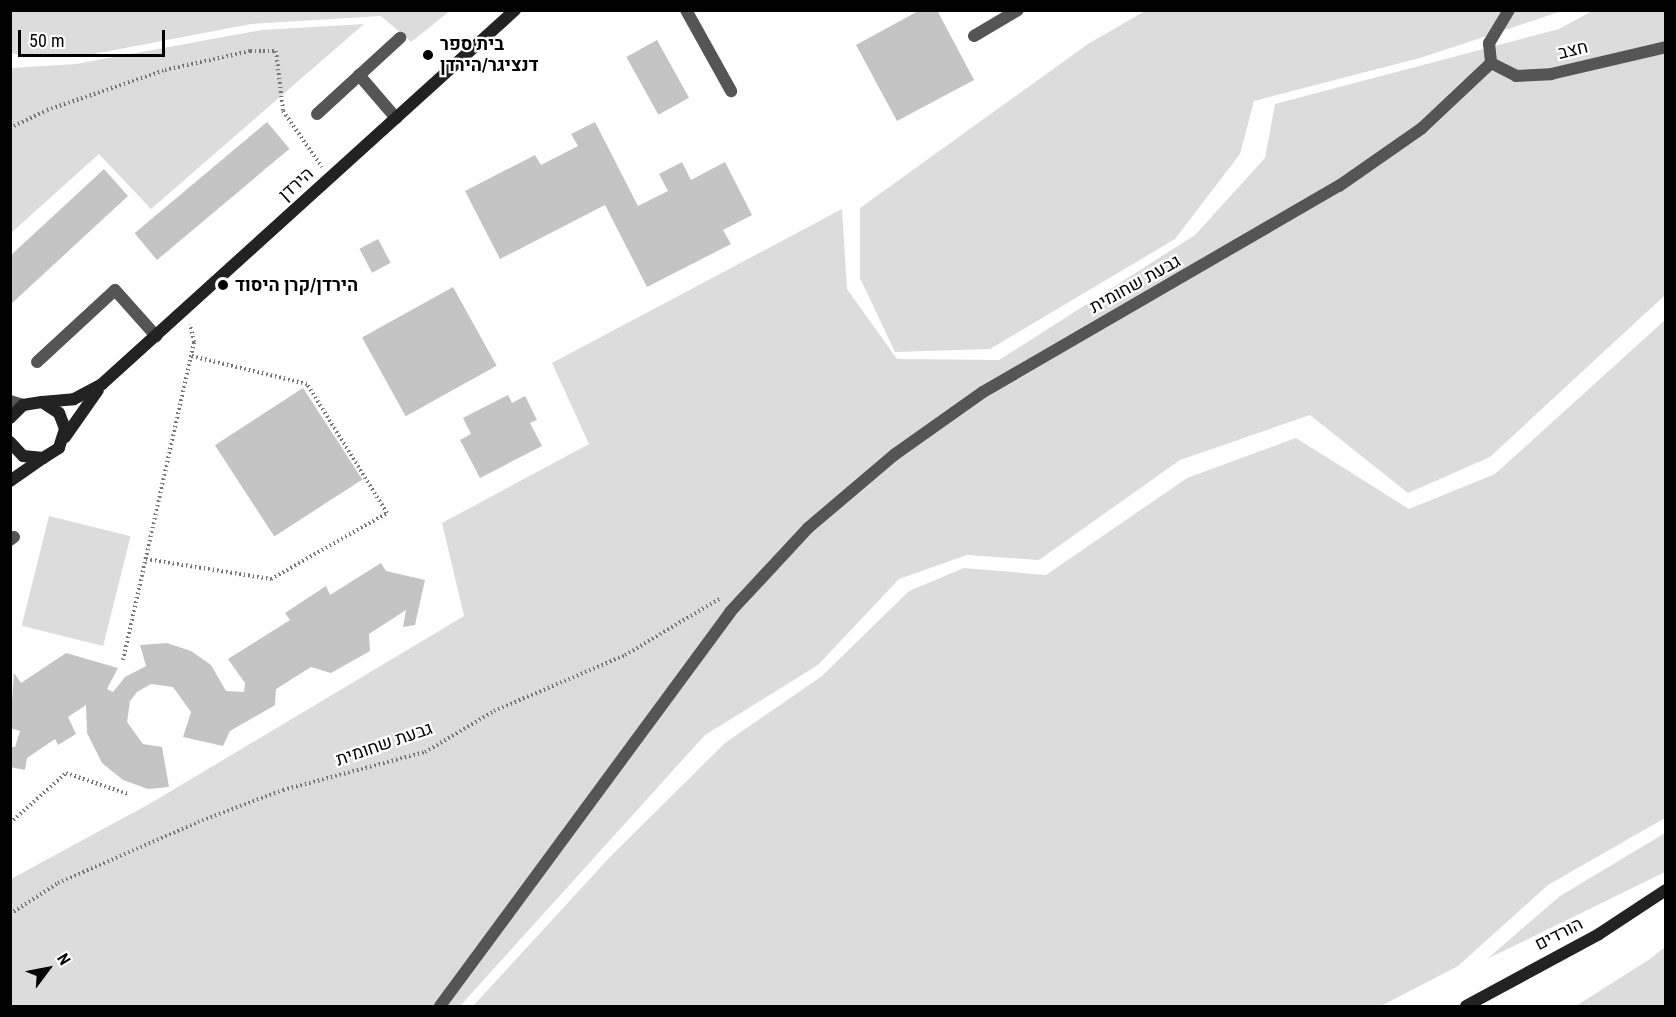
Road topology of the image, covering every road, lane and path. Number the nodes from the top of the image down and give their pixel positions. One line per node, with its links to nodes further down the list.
1 (514, 10): 12 (street, הירדן)
2 (686, 10): 10 (street)
3 (1509, 10): 8 (street)
4 (1016, 11): 5 (street)
5 (974, 36)
6 (400, 38): 9 (street)
7 (1665, 47): 8 (street, חצב)
8 (1491, 63): 34 (street, גבעת שחומית)
9 (359, 75): 11 (street); 12 (street)
10 (731, 90)
11 (316, 114)
12 (396, 118): 14 (street, הירדן)
13 (10, 128): 14 (path)
14 (331, 177): 15 (street, הירדן)
15 (186, 309): 16 (street, הירדן); 17 (path)
16 (156, 336): 18 (street); 19 (street, הירדן)
17 (191, 356): 27 (path); 27 (path)
18 (37, 362)
19 (102, 384): 20 (street, הירדן); 23 (street, הירדן)
20 (42, 402): 21 (street, הירדן); 23 (street)
21 (17, 403): 22 (street)
22 (10, 418)
23 (64, 439): 25 (street, הירדן)
24 (10, 442): 25 (street)
25 (43, 458): 26 (street)
26 (10, 481)
27 (146, 559): 29 (path)
28 (730, 594): 33 (path, גבעת שחומית)
29 (123, 660)
30 (128, 794): 31 (path)
31 (10, 823)
32 (1665, 890): 35 (street, הורדים)
33 (10, 914)
34 (440, 1006)
35 (1466, 1006)

